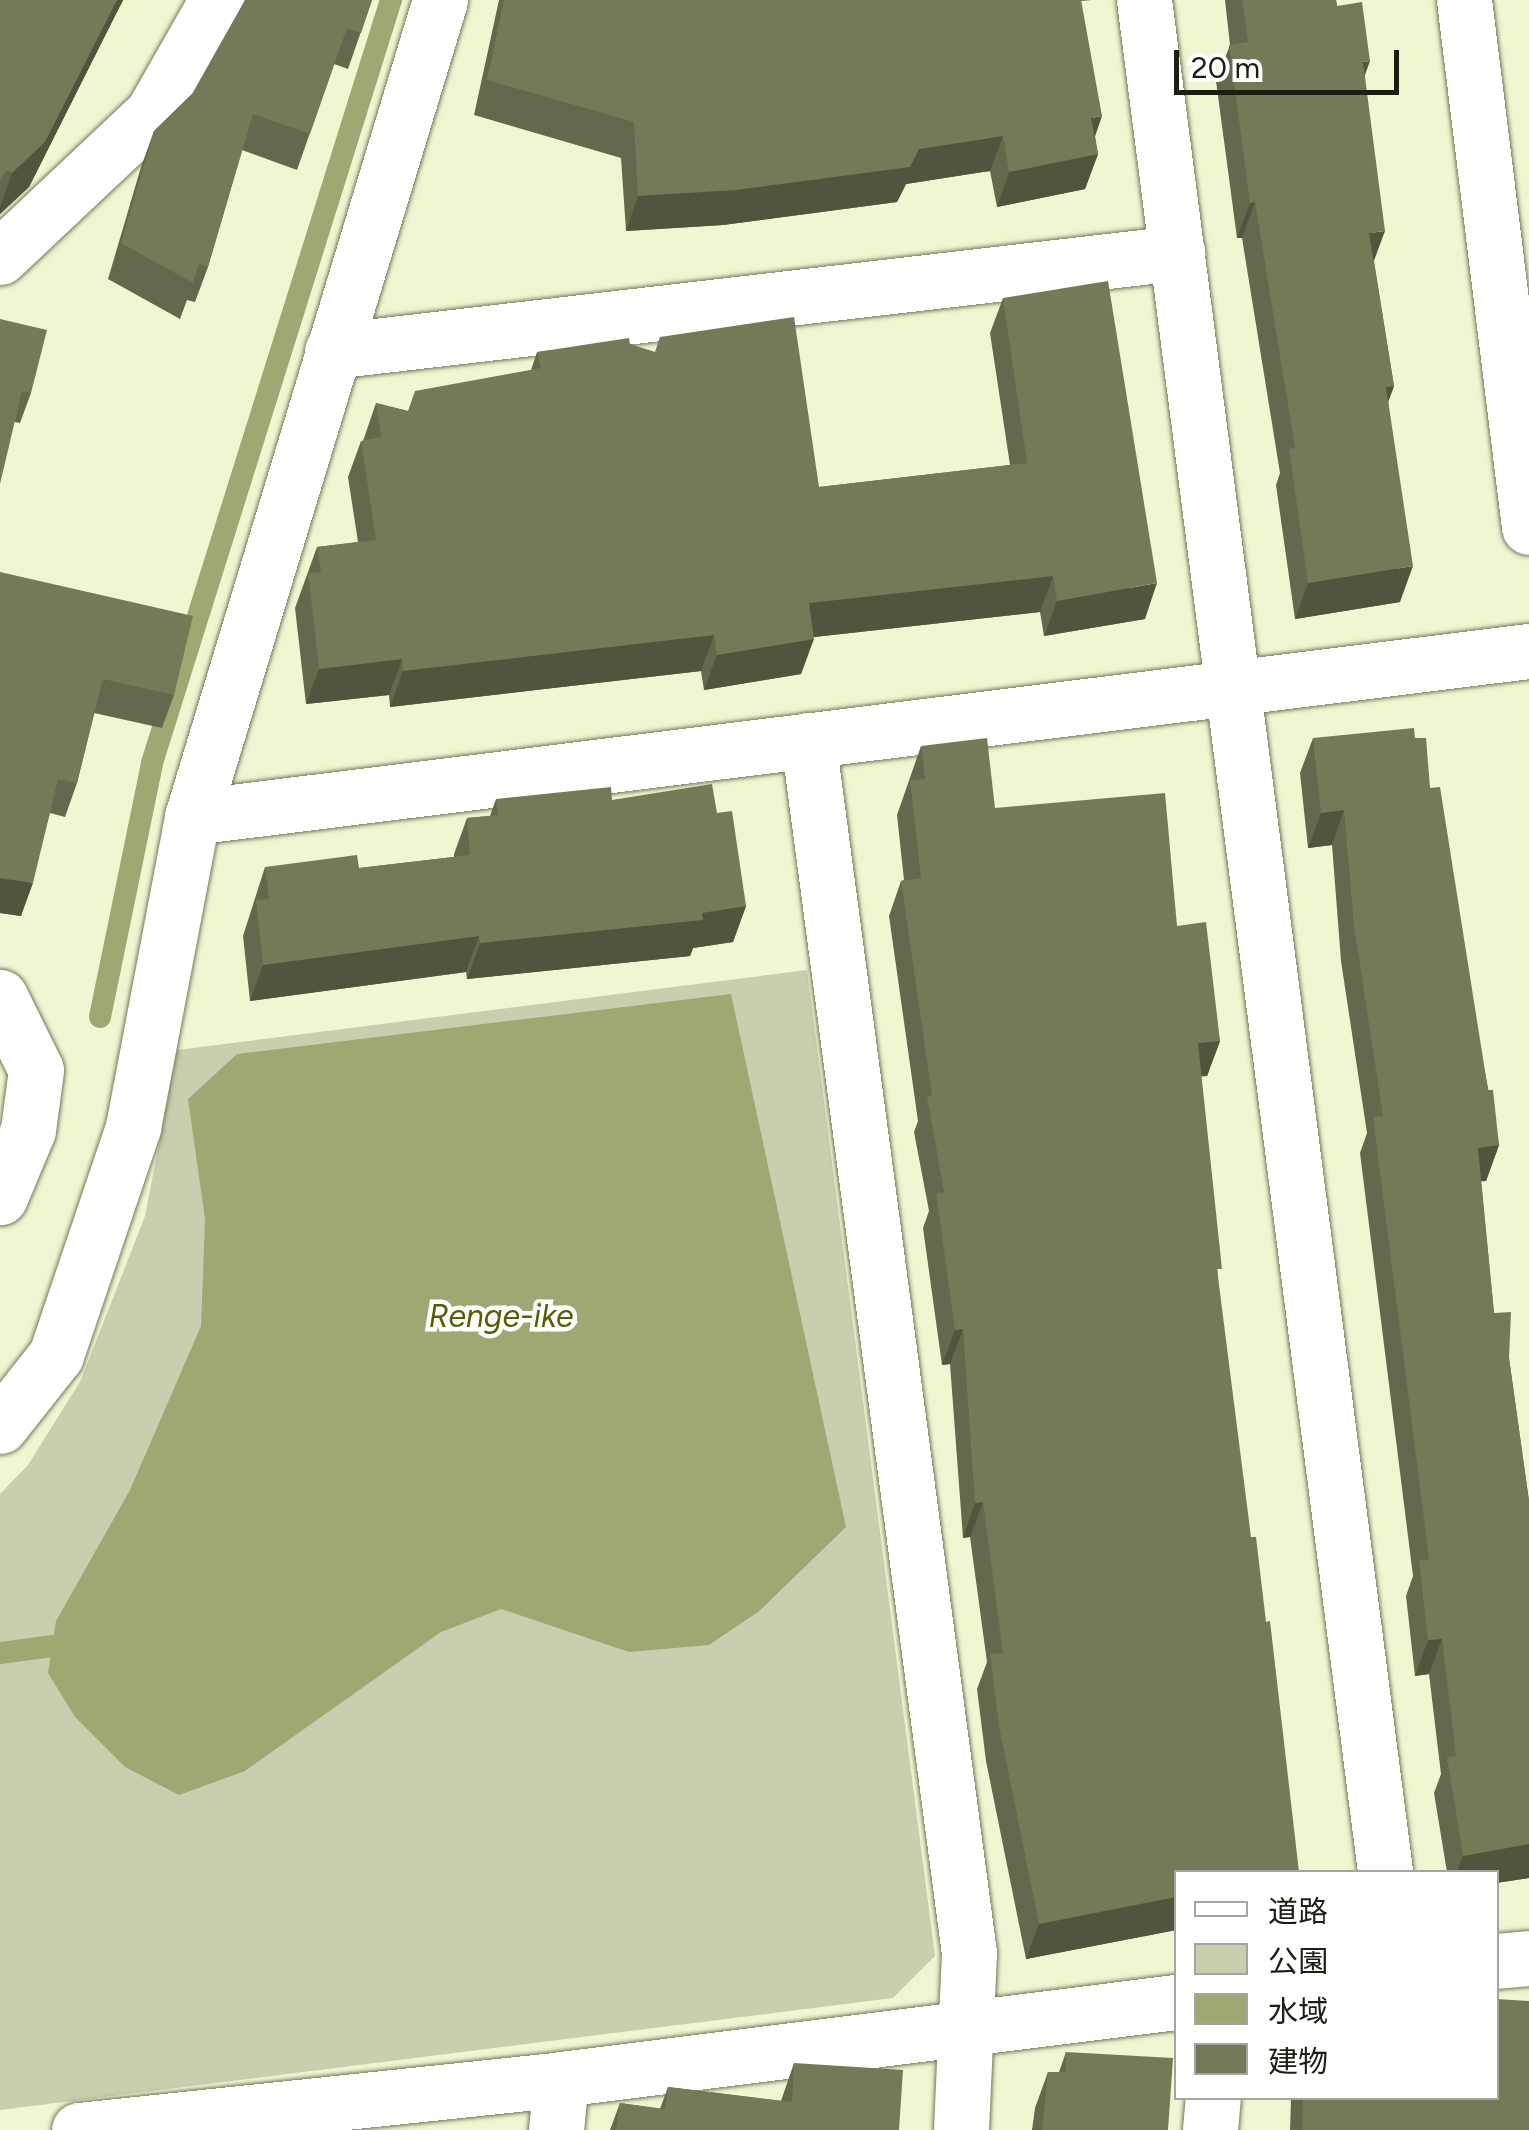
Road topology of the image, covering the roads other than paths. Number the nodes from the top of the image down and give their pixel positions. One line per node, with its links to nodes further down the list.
1 (218, 0): 6 (street)
2 (440, 0): 7 (street)
3 (1144, 0): 5 (street)
4 (1464, 0): 8 (street)
5 (1177, 252): 7 (street); 10 (street)
6 (0, 257)
7 (332, 351): 12 (street)
8 (1529, 527)
9 (1529, 651): 10 (street)
10 (1232, 687): 11 (street); 16 (street)
11 (808, 740): 12 (street); 20 (street)
12 (192, 817): 15 (street)
13 (0, 997): 14 (street)
14 (0, 1197)
15 (0, 1426)
16 (1384, 1870)
17 (1529, 1958): 18 (street)
18 (1499, 1962)
19 (1174, 2002): 20 (street)
20 (969, 2028): 22 (street); 24 (street)
21 (1213, 2100): 25 (street)
22 (558, 2104): 23 (street)
23 (112, 2128)
24 (961, 2130)
25 (1210, 2130)

